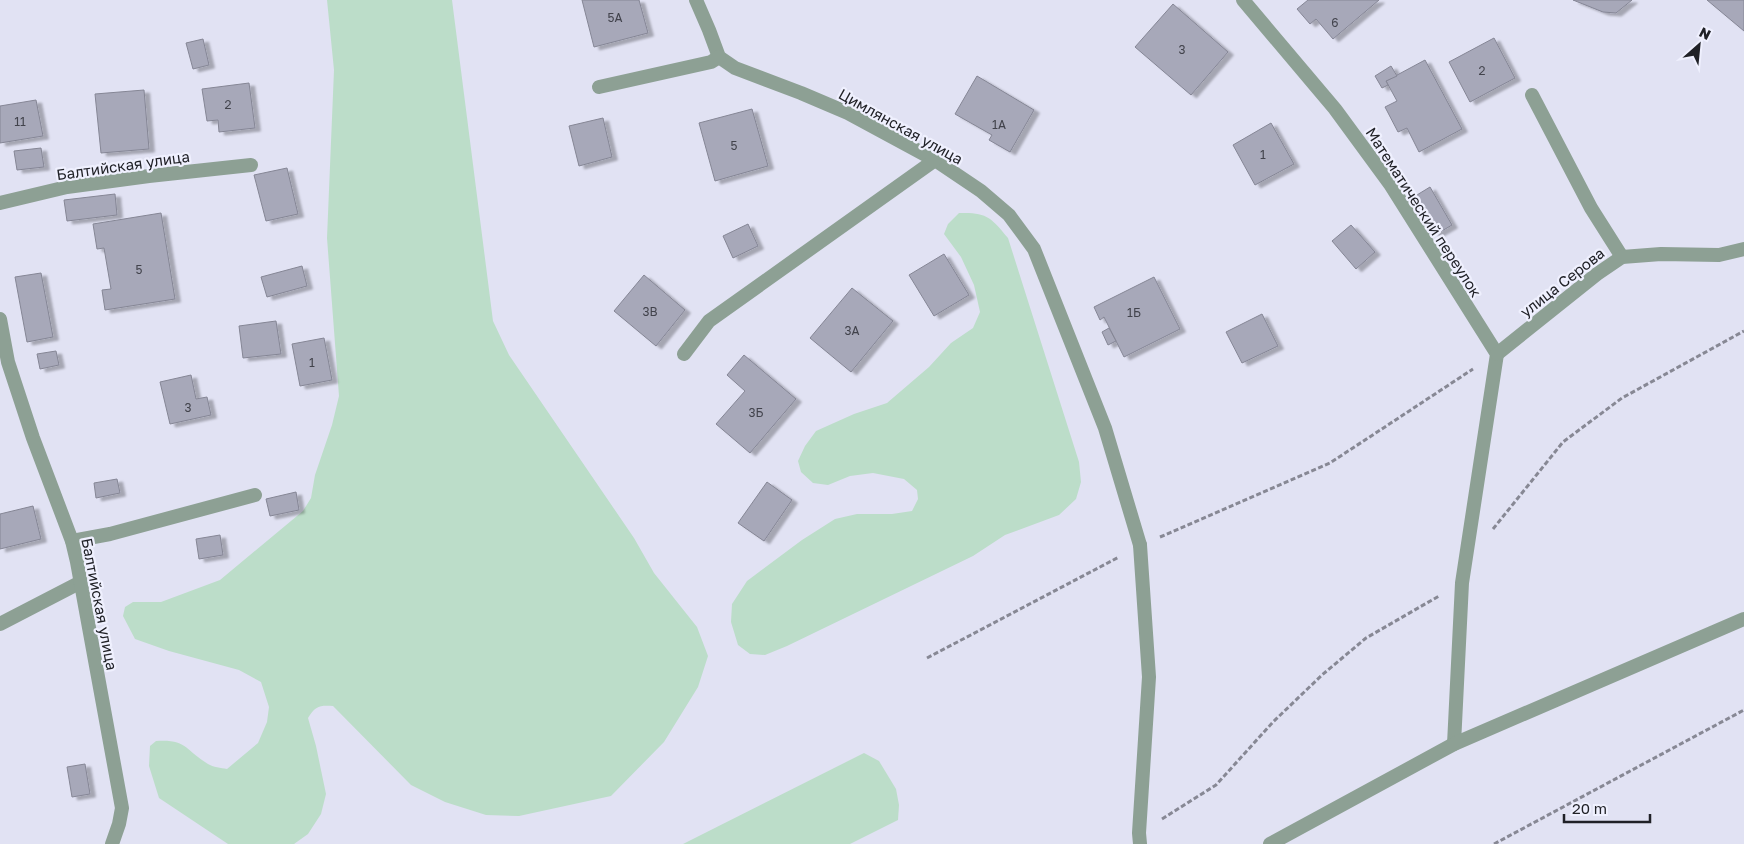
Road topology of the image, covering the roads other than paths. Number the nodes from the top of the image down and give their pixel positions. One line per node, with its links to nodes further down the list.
1 (696, 0): 3 (street)
2 (1242, 0): 13 (street, Математический переулок)
3 (719, 57): 4 (street); 6 (street, Цимлянская улица)
4 (599, 87)
5 (1532, 95): 10 (street)
6 (935, 160): 12 (street); 20 (street, Цимлянская улица)
7 (251, 165): 8 (street, Балтийская улица)
8 (0, 203)
9 (1744, 249): 10 (street, улица Серова)
10 (1622, 256): 13 (street, улица Серова)
11 (0, 319): 15 (street, Балтийская улица)
12 (684, 354)
13 (1497, 354): 19 (street)
14 (255, 495): 15 (street)
15 (72, 541): 16 (street, Балтийская улица)
16 (81, 582): 18 (street); 21 (street, Балтийская улица)
17 (1744, 619): 19 (street)
18 (0, 624)
19 (1454, 744): 22 (street)
20 (1139, 839)
21 (112, 844)
22 (1270, 844)

